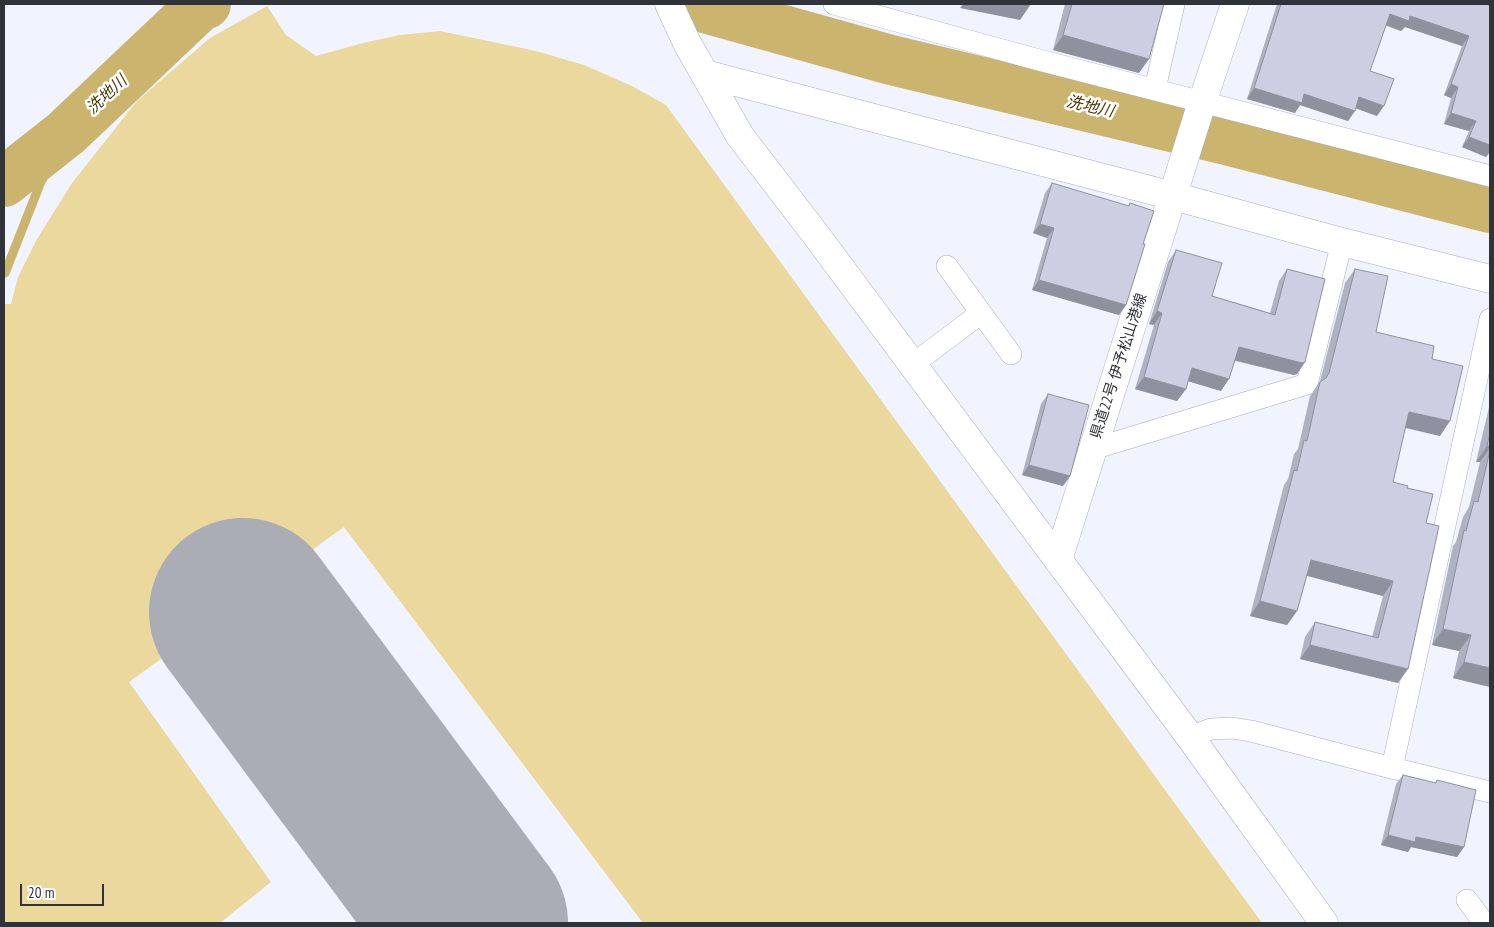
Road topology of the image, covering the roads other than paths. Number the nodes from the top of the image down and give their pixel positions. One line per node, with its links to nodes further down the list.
1 (669, 4): 7 (street)
2 (834, 4): 8 (street)
3 (1174, 4): 8 (street)
4 (1235, 4): 9 (street)
5 (1487, 4): 6 (street)
6 (1490, 5)
7 (705, 74): 11 (street); 18 (street)
8 (1155, 89): 9 (street)
9 (1201, 107): 10 (street); 11 (street, 県道22号 伊予松山港線)
10 (1490, 176)
11 (1177, 184): 12 (street); 19 (street, 県道22号 伊予松山港線)
12 (1342, 242): 14 (street); 19 (street)
13 (947, 266): 15 (street)
14 (1490, 279)
15 (980, 313): 17 (street); 18 (street)
16 (1490, 320): 22 (street)
17 (1011, 354)
18 (912, 365): 20 (street)
19 (1093, 448): 20 (street, 県道22号 伊予松山港線)
20 (1058, 560): 21 (street)
21 (1190, 737): 22 (street); 25 (street)
22 (1392, 768): 23 (street)
23 (1490, 792)
24 (1467, 900): 26 (street)
25 (1324, 923)
26 (1484, 923)

